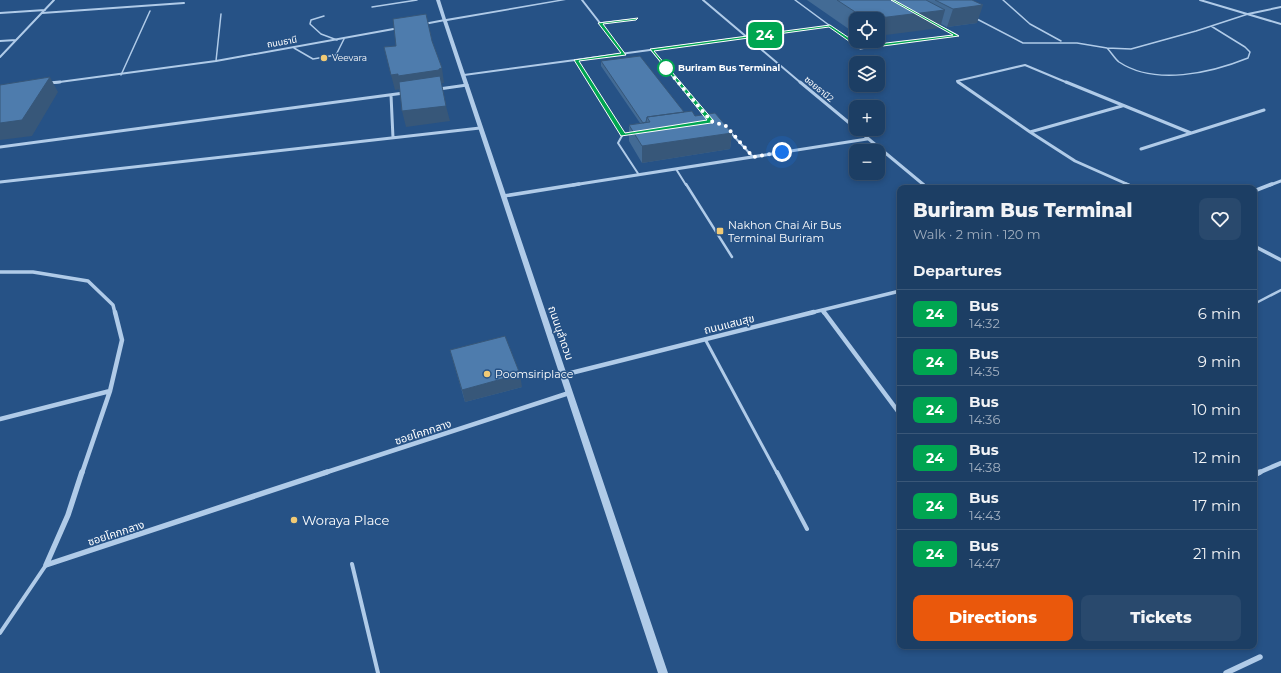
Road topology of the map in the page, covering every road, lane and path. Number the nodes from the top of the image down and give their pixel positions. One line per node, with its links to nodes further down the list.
1 (54, 0): 13 (street)
2 (417, 0): 11 (lane)
3 (438, 0): 22 (street, ถนนบุลำดวน)
4 (564, 0): 22 (street)
5 (582, 0): 23 (street)
6 (703, 0): 30 (street, ซอยธานี2)
7 (795, 0): 27 (lane)
8 (1003, 0): 35 (lane)
9 (1200, 0): 18 (street)
10 (184, 3): 16 (street)
11 (372, 7)
12 (1281, 7): 18 (street)
13 (45, 10): 15 (street); 16 (street)
14 (150, 11): 43 (lane)
15 (0, 13)
16 (42, 13): 32 (street)
17 (221, 14): 42 (lane)
18 (1248, 14): 25 (street); 28 (lane)
19 (324, 16): 33 (lane)
20 (972, 16): 35 (lane)
21 (636, 18): 23 (lane)
22 (445, 20): 24 (street); 44 (street, ถนนบุลำดวน)
23 (600, 23): 39 (street)
24 (422, 24)
25 (1281, 24)
26 (938, 25): 27 (lane)
27 (830, 26): 30 (lane)
28 (1211, 26): 37 (lane); 37 (lane)
29 (406, 27): 31 (street, ถนนธานี)
30 (747, 37): 38 (street); 60 (street, ซอยธานี2)
31 (344, 39): 33 (street, ถนนธานี); 36 (lane)
32 (16, 40): 34 (street); 40 (street)
33 (337, 40): 36 (street, ถนนธานี)
34 (0, 41)
35 (1063, 42): 37 (lane)
36 (294, 48): 42 (street, ถนนธานี)
37 (1107, 48)
38 (651, 50): 39 (street); 52 (lane)
39 (624, 54): 41 (street)
40 (0, 57)
41 (576, 60): 44 (street); 58 (lane)
42 (216, 62): 43 (street, ถนนธานี)
43 (121, 75): 45 (street, ถนนธานี)
44 (464, 75): 46 (street, ถนนบุลำดวน)
45 (46, 84)
46 (467, 85): 47 (street); 54 (street, ถนนบุลำดวน)
47 (436, 89)
48 (406, 93): 49 (street)
49 (391, 95): 59 (street); 61 (street)
50 (1122, 106): 56 (street); 56 (street); 57 (street)
51 (1264, 110): 57 (street)
52 (711, 121)
53 (726, 126): 63 (lane)
54 (480, 128): 59 (street); 71 (street, ถนนบุลำดวน)
55 (638, 132): 58 (lane)
56 (1030, 132): 69 (street)
57 (1191, 133): 62 (street)
58 (623, 134): 65 (lane)
59 (393, 138): 67 (street)
60 (867, 139): 63 (street); 68 (street, ซอยธานี2)
61 (0, 147)
62 (1141, 149)
63 (753, 157): 64 (street)
64 (676, 169): 65 (street); 73 (lane)
65 (639, 175): 71 (street)
66 (1281, 181): 70 (street)
67 (0, 182)
68 (923, 185)
69 (1128, 185)
70 (1257, 190)
71 (504, 196): 81 (street, ถนนบุลำดวน)
72 (1257, 248): 74 (street)
73 (732, 258)
74 (1281, 260)
75 (0, 272): 82 (street)
76 (1281, 290): 78 (lane)
77 (897, 292): 79 (street, ถนนแสนสุข)
78 (1257, 302)
79 (822, 310): 80 (street, ถนนแสนสุข); 84 (street)
80 (705, 339): 81 (street, ถนนแสนสุข); 88 (lane)
81 (563, 375): 83 (street, ถนนบุลำดวน)
82 (110, 391): 85 (street); 90 (street)
83 (569, 393): 90 (street, ซอยโคกกลาง); 94 (street, ถนนบุลำดวน)
84 (897, 410)
85 (0, 419)
86 (1281, 463): 87 (street)
87 (1257, 474)
88 (807, 529)
89 (352, 564): 93 (lane)
90 (46, 565): 91 (lane)
91 (0, 633)
92 (1260, 658): 95 (street)
93 (378, 673)
94 (662, 673)
95 (1226, 673)

